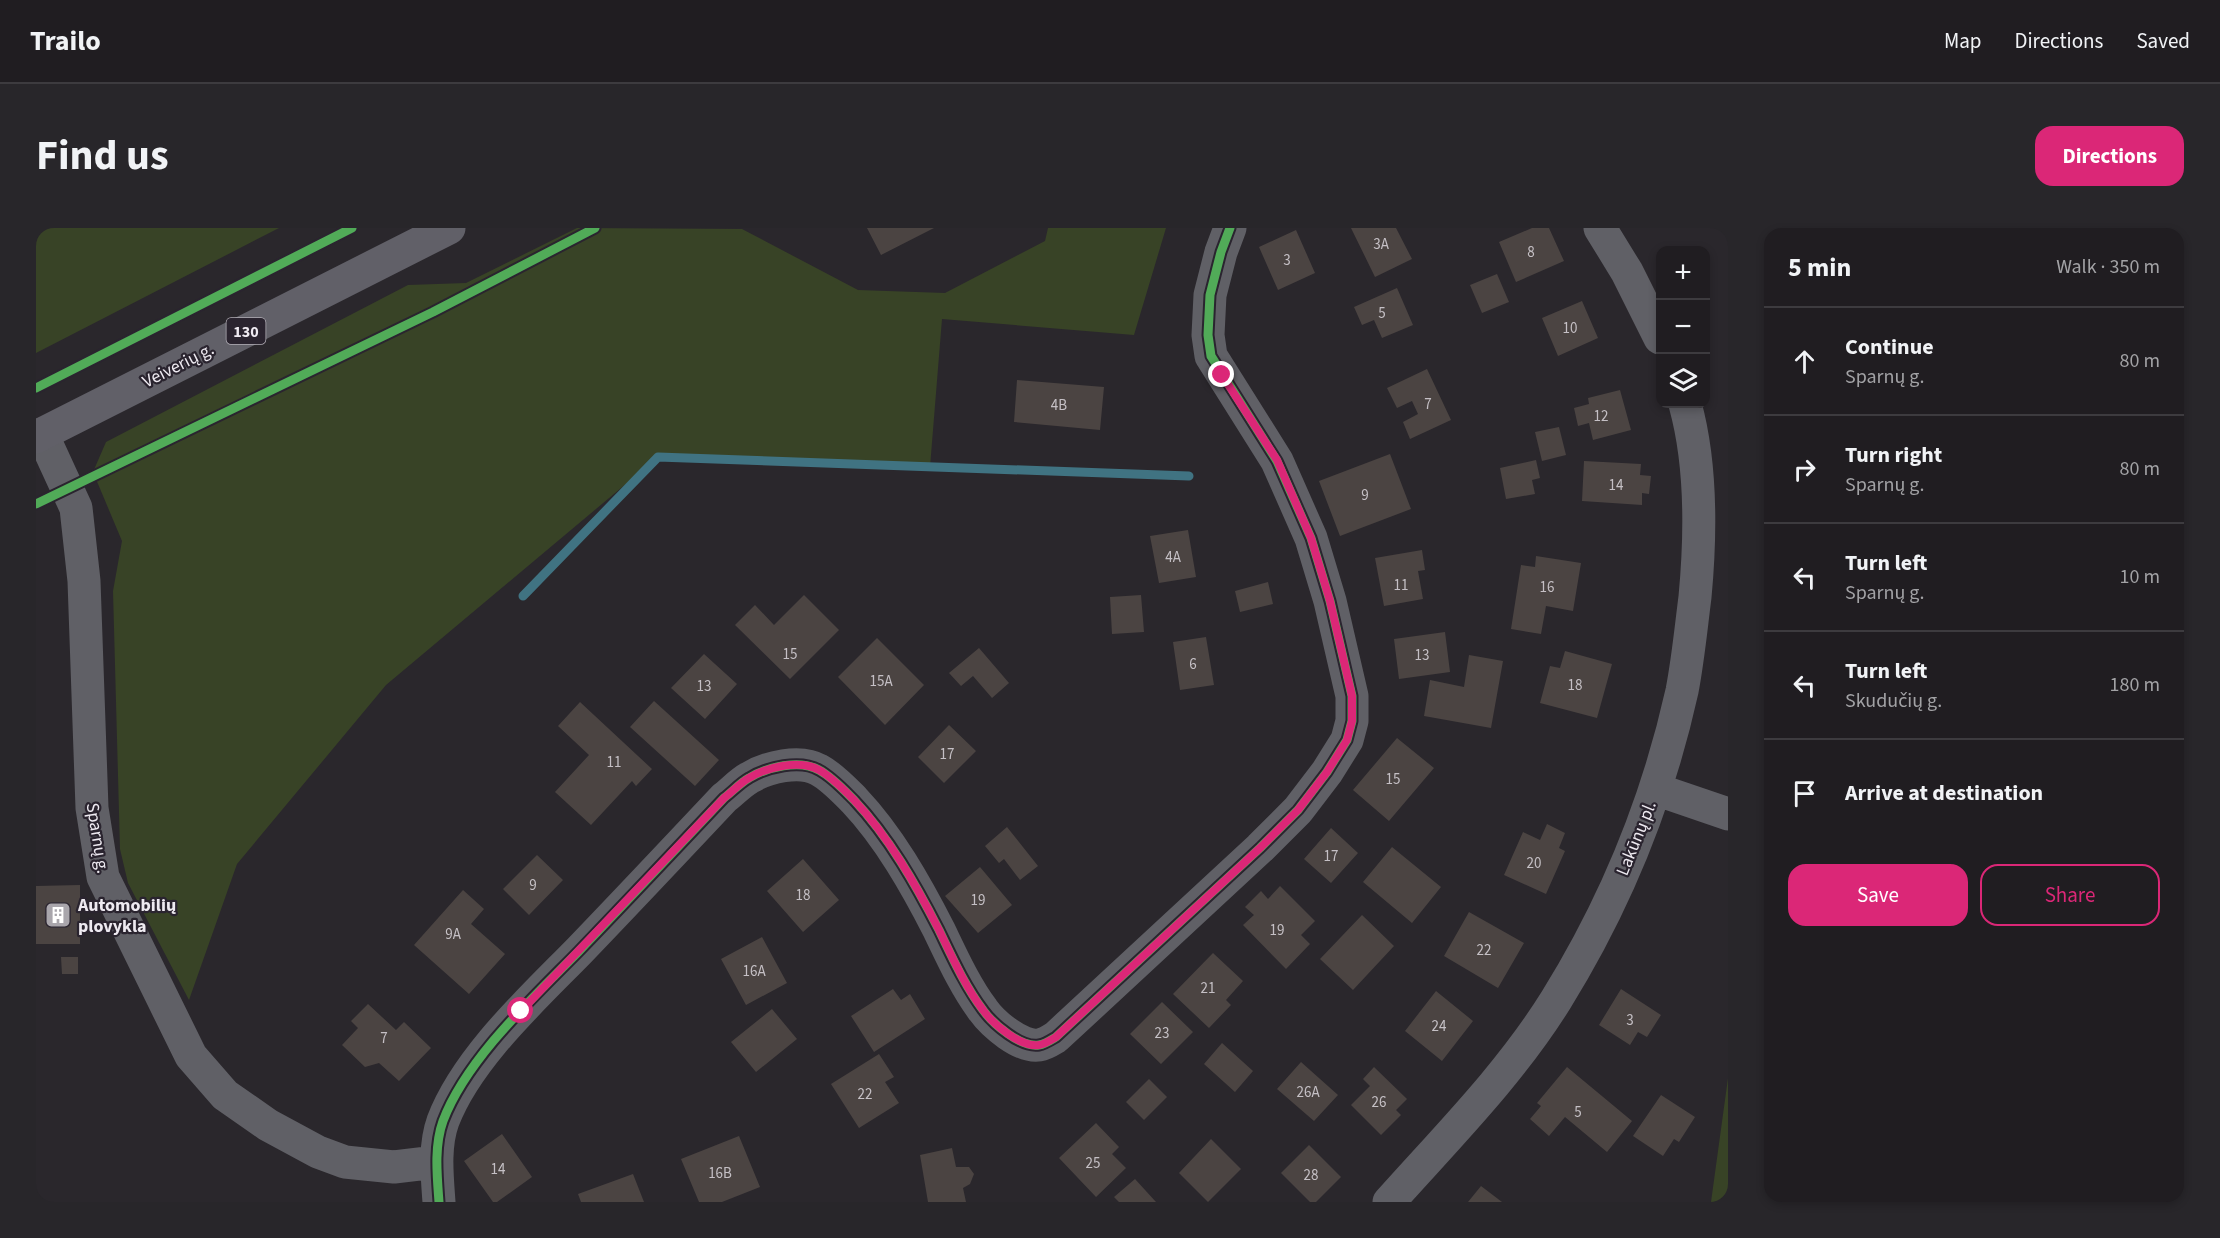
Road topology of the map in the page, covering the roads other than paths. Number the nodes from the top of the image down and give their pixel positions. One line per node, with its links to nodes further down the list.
1 (449, 228): 6 (main road, Veiverių g. / 130)
2 (1230, 228): 9 (street)
3 (1600, 228): 4 (street)
4 (1656, 331)
5 (1685, 408): 7 (street, Lakūnų pl.)
6 (39, 436): 9 (street, Sparnų g.)
7 (1655, 789): 8 (street); 11 (street, Lakūnų pl.)
8 (1728, 814)
9 (436, 1162): 10 (street)
10 (439, 1202)
11 (1389, 1202)

